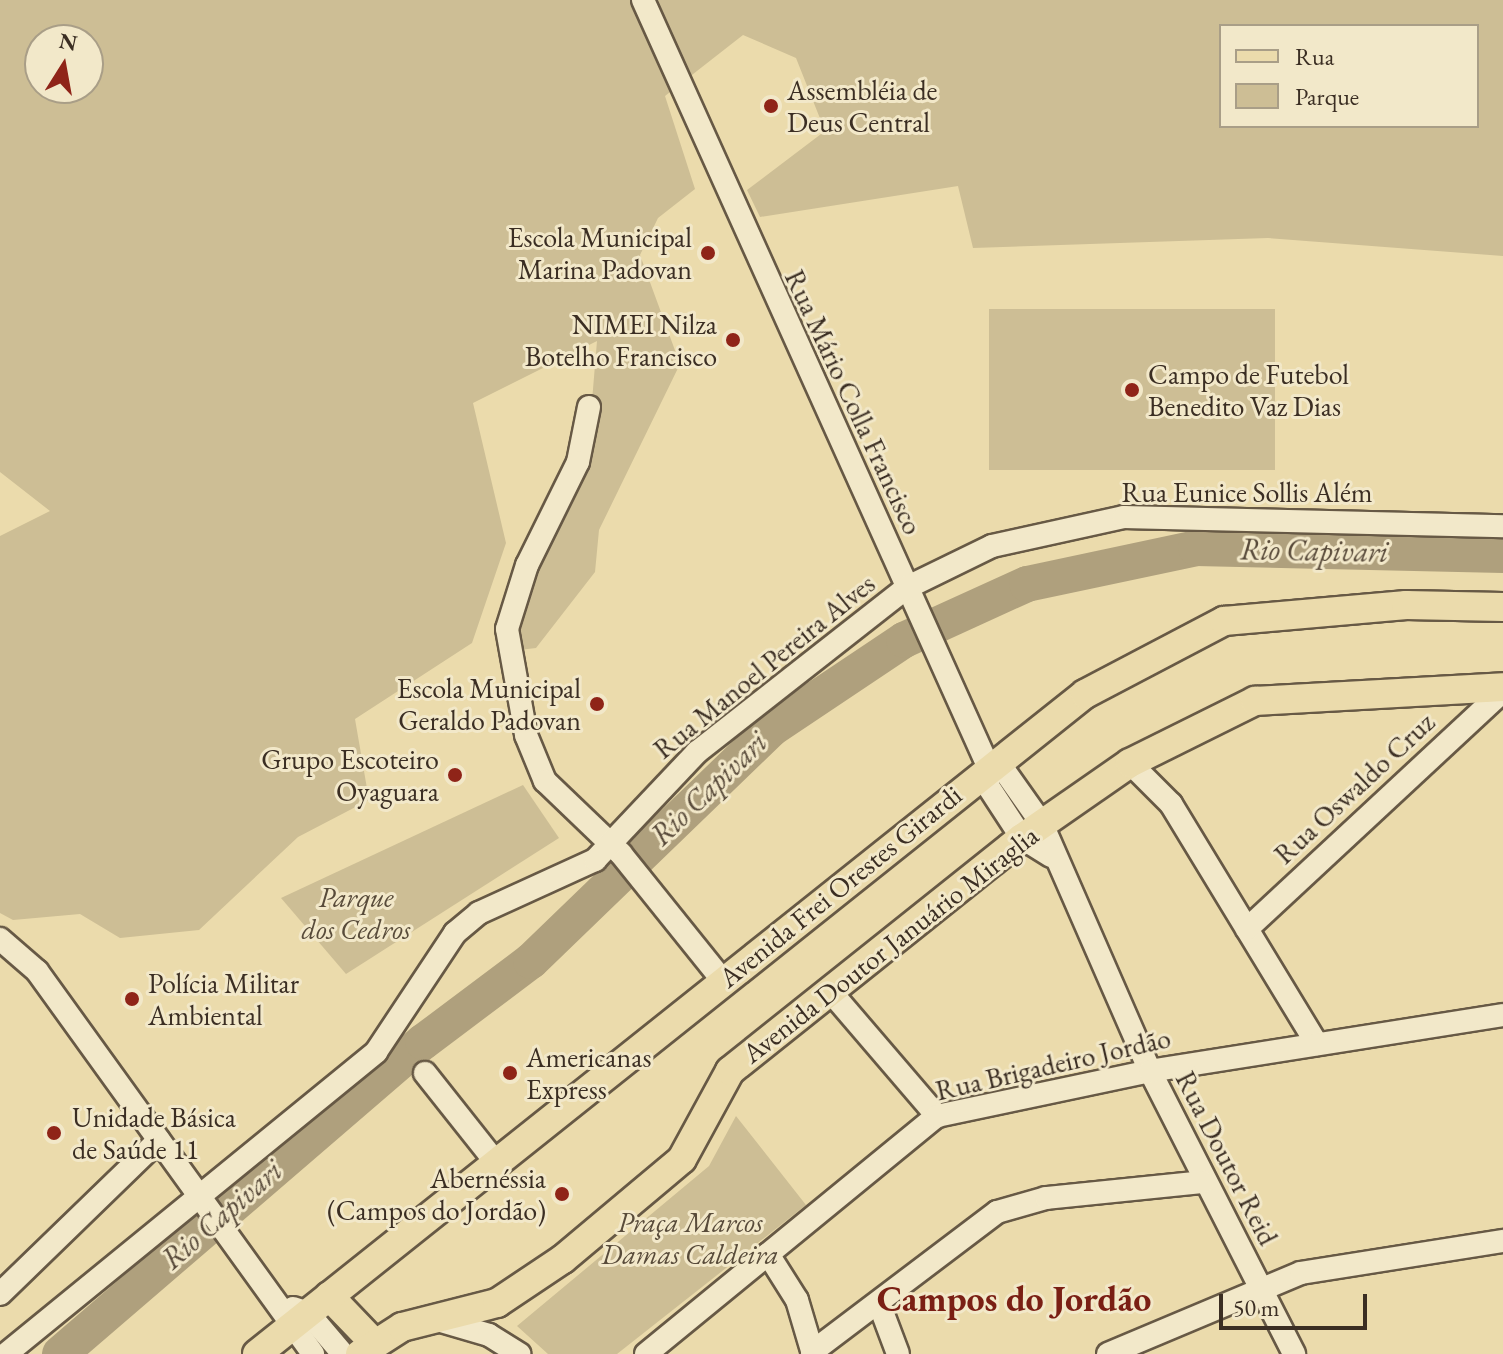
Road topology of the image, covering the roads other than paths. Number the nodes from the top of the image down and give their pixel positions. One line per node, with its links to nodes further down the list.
1 (643, 0): 4 (street, Rua Mário Colla Francisco)
2 (589, 407): 10 (street)
3 (1503, 526): 4 (street, Rua Eunice Sollis Além)
4 (906, 588): 8 (street, Rua Mário Colla Francisco); 10 (street, Rua Manoel Pereira Alves)
5 (1503, 607): 8 (main road, Avenida Frei Orestes Girardi)
6 (1503, 689): 7 (main road, Avenida Doutor Januário Miraglia); 11 (street, Rua Oswaldo Cruz)
7 (1130, 763): 9 (main road, Avenida Doutor Januário Miraglia); 11 (street)
8 (988, 766): 9 (street, Rua Mário Colla Francisco); 13 (main road, Avenida Frei Orestes Girardi)
9 (1032, 831): 14 (main road, Avenida Doutor Januário Miraglia); 17 (street, Rua Doutor Reid)
10 (616, 849): 13 (street); 23 (street, Rua Manoel Pereira Alves)
11 (1247, 929): 16 (street)
12 (0, 939): 20 (street)
13 (723, 981): 21 (main road, Avenida Frei Orestes Girardi)
14 (830, 991): 19 (street); 30 (main road, Avenida Doutor Januário Miraglia)
15 (1503, 1015): 16 (street, Rua Brigadeiro Jordão)
16 (1317, 1044): 17 (street, Rua Brigadeiro Jordão)
17 (1150, 1071): 19 (street, Rua Brigadeiro Jordão); 22 (street, Rua Doutor Reid)
18 (425, 1073): 21 (street)
19 (937, 1116): 25 (street, Rua Brigadeiro Jordão)
20 (159, 1140): 23 (street); 27 (street)
21 (497, 1164): 29 (main road, Avenida Frei Orestes Girardi)
22 (1203, 1182): 26 (street, Rua Doutor Reid); 28 (street)
23 (202, 1200): 29 (street); 33 (street, Rua Manoel Pereira Alves)
24 (1503, 1241): 26 (street)
25 (768, 1254): 32 (street); 38 (street, Rua Brigadeiro Jordão)
26 (1259, 1288): 40 (street); 41 (street, Rua Doutor Reid)
27 (0, 1294)
28 (880, 1306): 32 (street); 39 (street)
29 (302, 1310): 31 (main road); 34 (main road, Avenida Frei Orestes Girardi); 35 (street); 36 (street)
30 (433, 1319): 31 (main road, Avenida Doutor Januário Miraglia); 37 (street)
31 (367, 1349)
32 (813, 1353)
33 (6, 1354)
34 (257, 1354)
35 (313, 1354)
36 (343, 1354)
37 (520, 1354)
38 (646, 1354)
39 (898, 1354)
40 (1108, 1354)
41 (1294, 1354)

